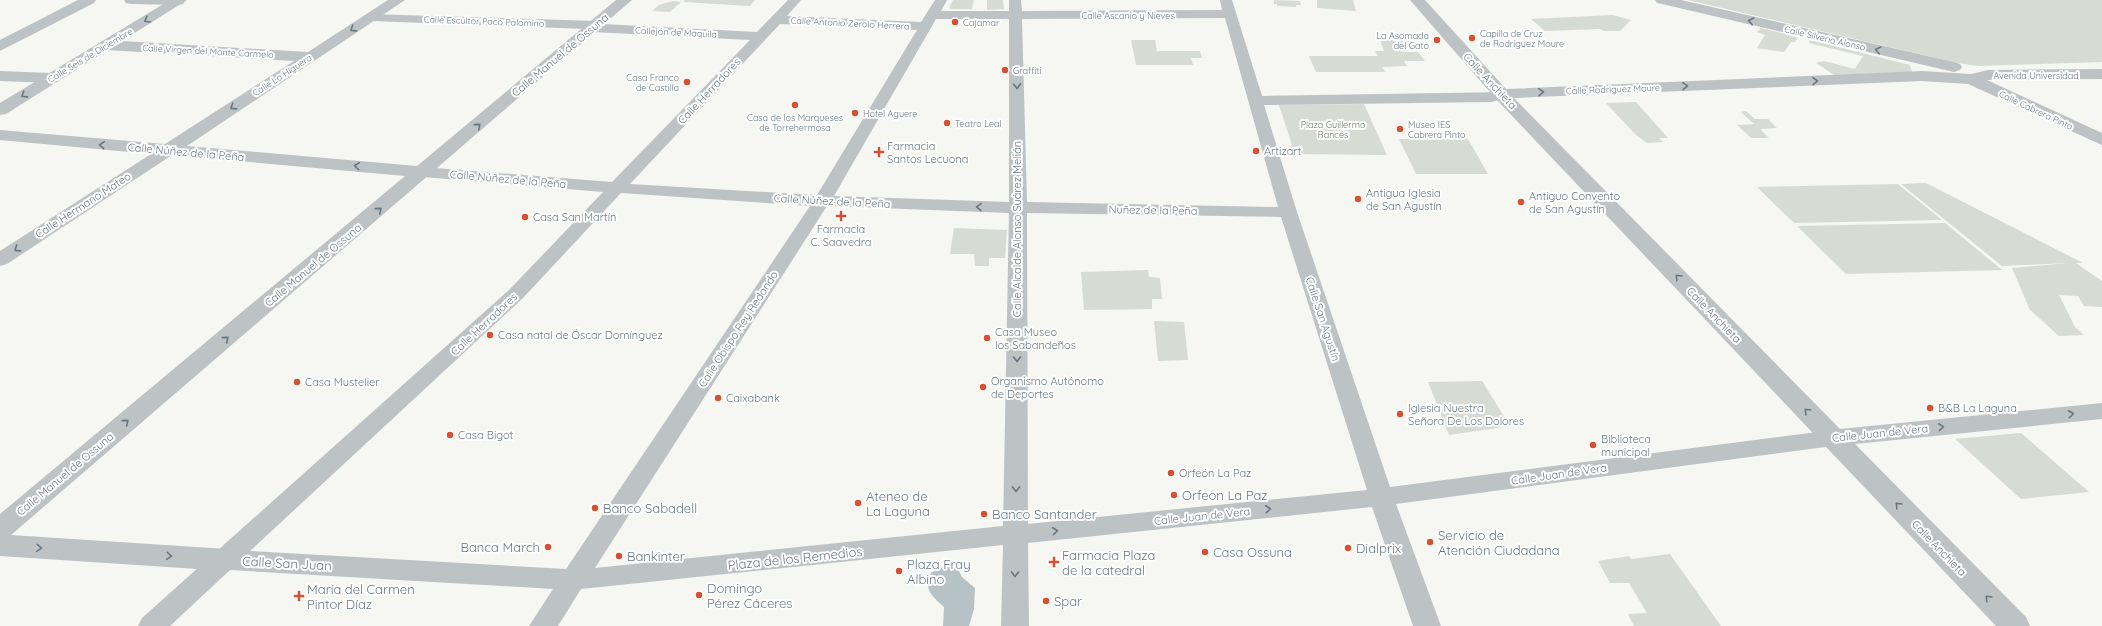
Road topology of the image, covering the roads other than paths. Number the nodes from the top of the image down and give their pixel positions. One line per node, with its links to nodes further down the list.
1 (89, 0): 19 (street)
2 (130, 0): 10 (street)
3 (398, 0): 12 (street, Calle La Higuera)
4 (625, 0): 16 (street, Calle Manuel de Ossuna)
5 (795, 0): 14 (street, Calle Herradores)
6 (941, 0): 15 (street, Calle Obispo Rey Redondo)
7 (1015, 0): 13 (street, Calle Alcalde Alonso Suárez Melián)
8 (1417, 0): 28 (street, Calle Anchieta)
9 (1662, 0): 21 (street, Calle Silverio Alonso, one-way to 9)
10 (179, 1): 18 (street, Calle Seis de Diciembre, one-way to 18)
11 (1228, 8): 13 (street, Calle Ascanio y Nieves); 29 (street, Calle San Agustín)
12 (372, 17): 16 (street, Calle Escultor Paco Palomino); 20 (street, Calle La Higuera, one-way to 20)
13 (1019, 17): 15 (street, Calle Ascanio y Nieves); 37 (street, Calle Alcalde Alonso Suárez Melián, one-way to 37)
14 (777, 20): 15 (street, Calle Antonio Zerolo Herrera); 17 (street, Calle Herradores)
15 (928, 20): 36 (street, Calle Obispo Rey Redondo)
16 (594, 26): 17 (street, Callejón de Maquila); 34 (street, Calle Manuel de Ossuna, one-way to 16)
17 (760, 36): 35 (street, Calle Herradores)
18 (106, 45): 20 (street, Calle Virgen del Monte Carmelo); 26 (street, Calle Seis de Diciembre)
19 (0, 46)
20 (310, 57): 33 (street, Calle La Higuera, one-way to 33)
21 (1916, 59): 23 (street, Calle Silverio Alonso); 25 (street)
22 (2102, 74): 23 (street, Avenida Universidad)
23 (1988, 75): 27 (street, Avenida Universidad)
24 (0, 76): 26 (street)
25 (1934, 76): 27 (street, Calle Rodriguez Moure); 28 (street, Calle Rodriguez Moure, one-way to 25)
26 (52, 78): 30 (street, Calle Seis de Diciembre, one-way to 30)
27 (1971, 79): 32 (street, Calle Cabrera Pinto)
28 (1502, 95): 29 (street, Calle Rodriguez Moure); 41 (street, Calle Anchieta, one-way to 28)
29 (1255, 101): 38 (street, Calle San Agustín)
30 (0, 110)
31 (0, 135): 33 (street, Calle Núñez de la Peña, one-way to 31)
32 (2102, 140)
33 (166, 150): 34 (street, Calle Núñez de la Peña, one-way to 33); 39 (street, Calle Hermano Mateo, one-way to 39)
34 (423, 172): 35 (street, Calle Núñez de la Peña); 43 (street, Calle Manuel de Ossuna, one-way to 34)
35 (617, 188): 36 (street, Calle Núñez de la Peña); 46 (street, Calle Herradores)
36 (822, 201): 37 (street, Calle Núñez de la Peña, one-way to 36); 47 (street, Calle Obispo Rey Redondo)
37 (1018, 208): 38 (street, Nuñez de la Peña); 44 (street, Calle Alcalde Alonso Suárez Melián, one-way to 44)
38 (1288, 212): 42 (street, Calle San Agustín)
39 (0, 260)
40 (2102, 411): 41 (street, Calle Juan de Vera, one-way to 40)
41 (1833, 438): 42 (street, Calle Juan de Vera); 52 (street, Calle Anchieta, one-way to 41)
42 (1381, 498): 44 (street, Calle Juan de Vera, one-way to 42); 51 (street, Calle San Agustín)
43 (0, 529)
44 (1016, 535): 47 (street, Plaza de los Remedios); 50 (street, Calle Alcalde Alonso Suárez Melián, one-way to 50)
45 (0, 545): 46 (street, Calle San Juan, one-way to 46)
46 (227, 560): 47 (street, Calle San Juan); 48 (street, Calle Herradores)
47 (574, 580): 49 (street, Calle Obispo Rey Redondo)
48 (152, 626)
49 (543, 626)
50 (1015, 626)
51 (1427, 626)
52 (2015, 626)

